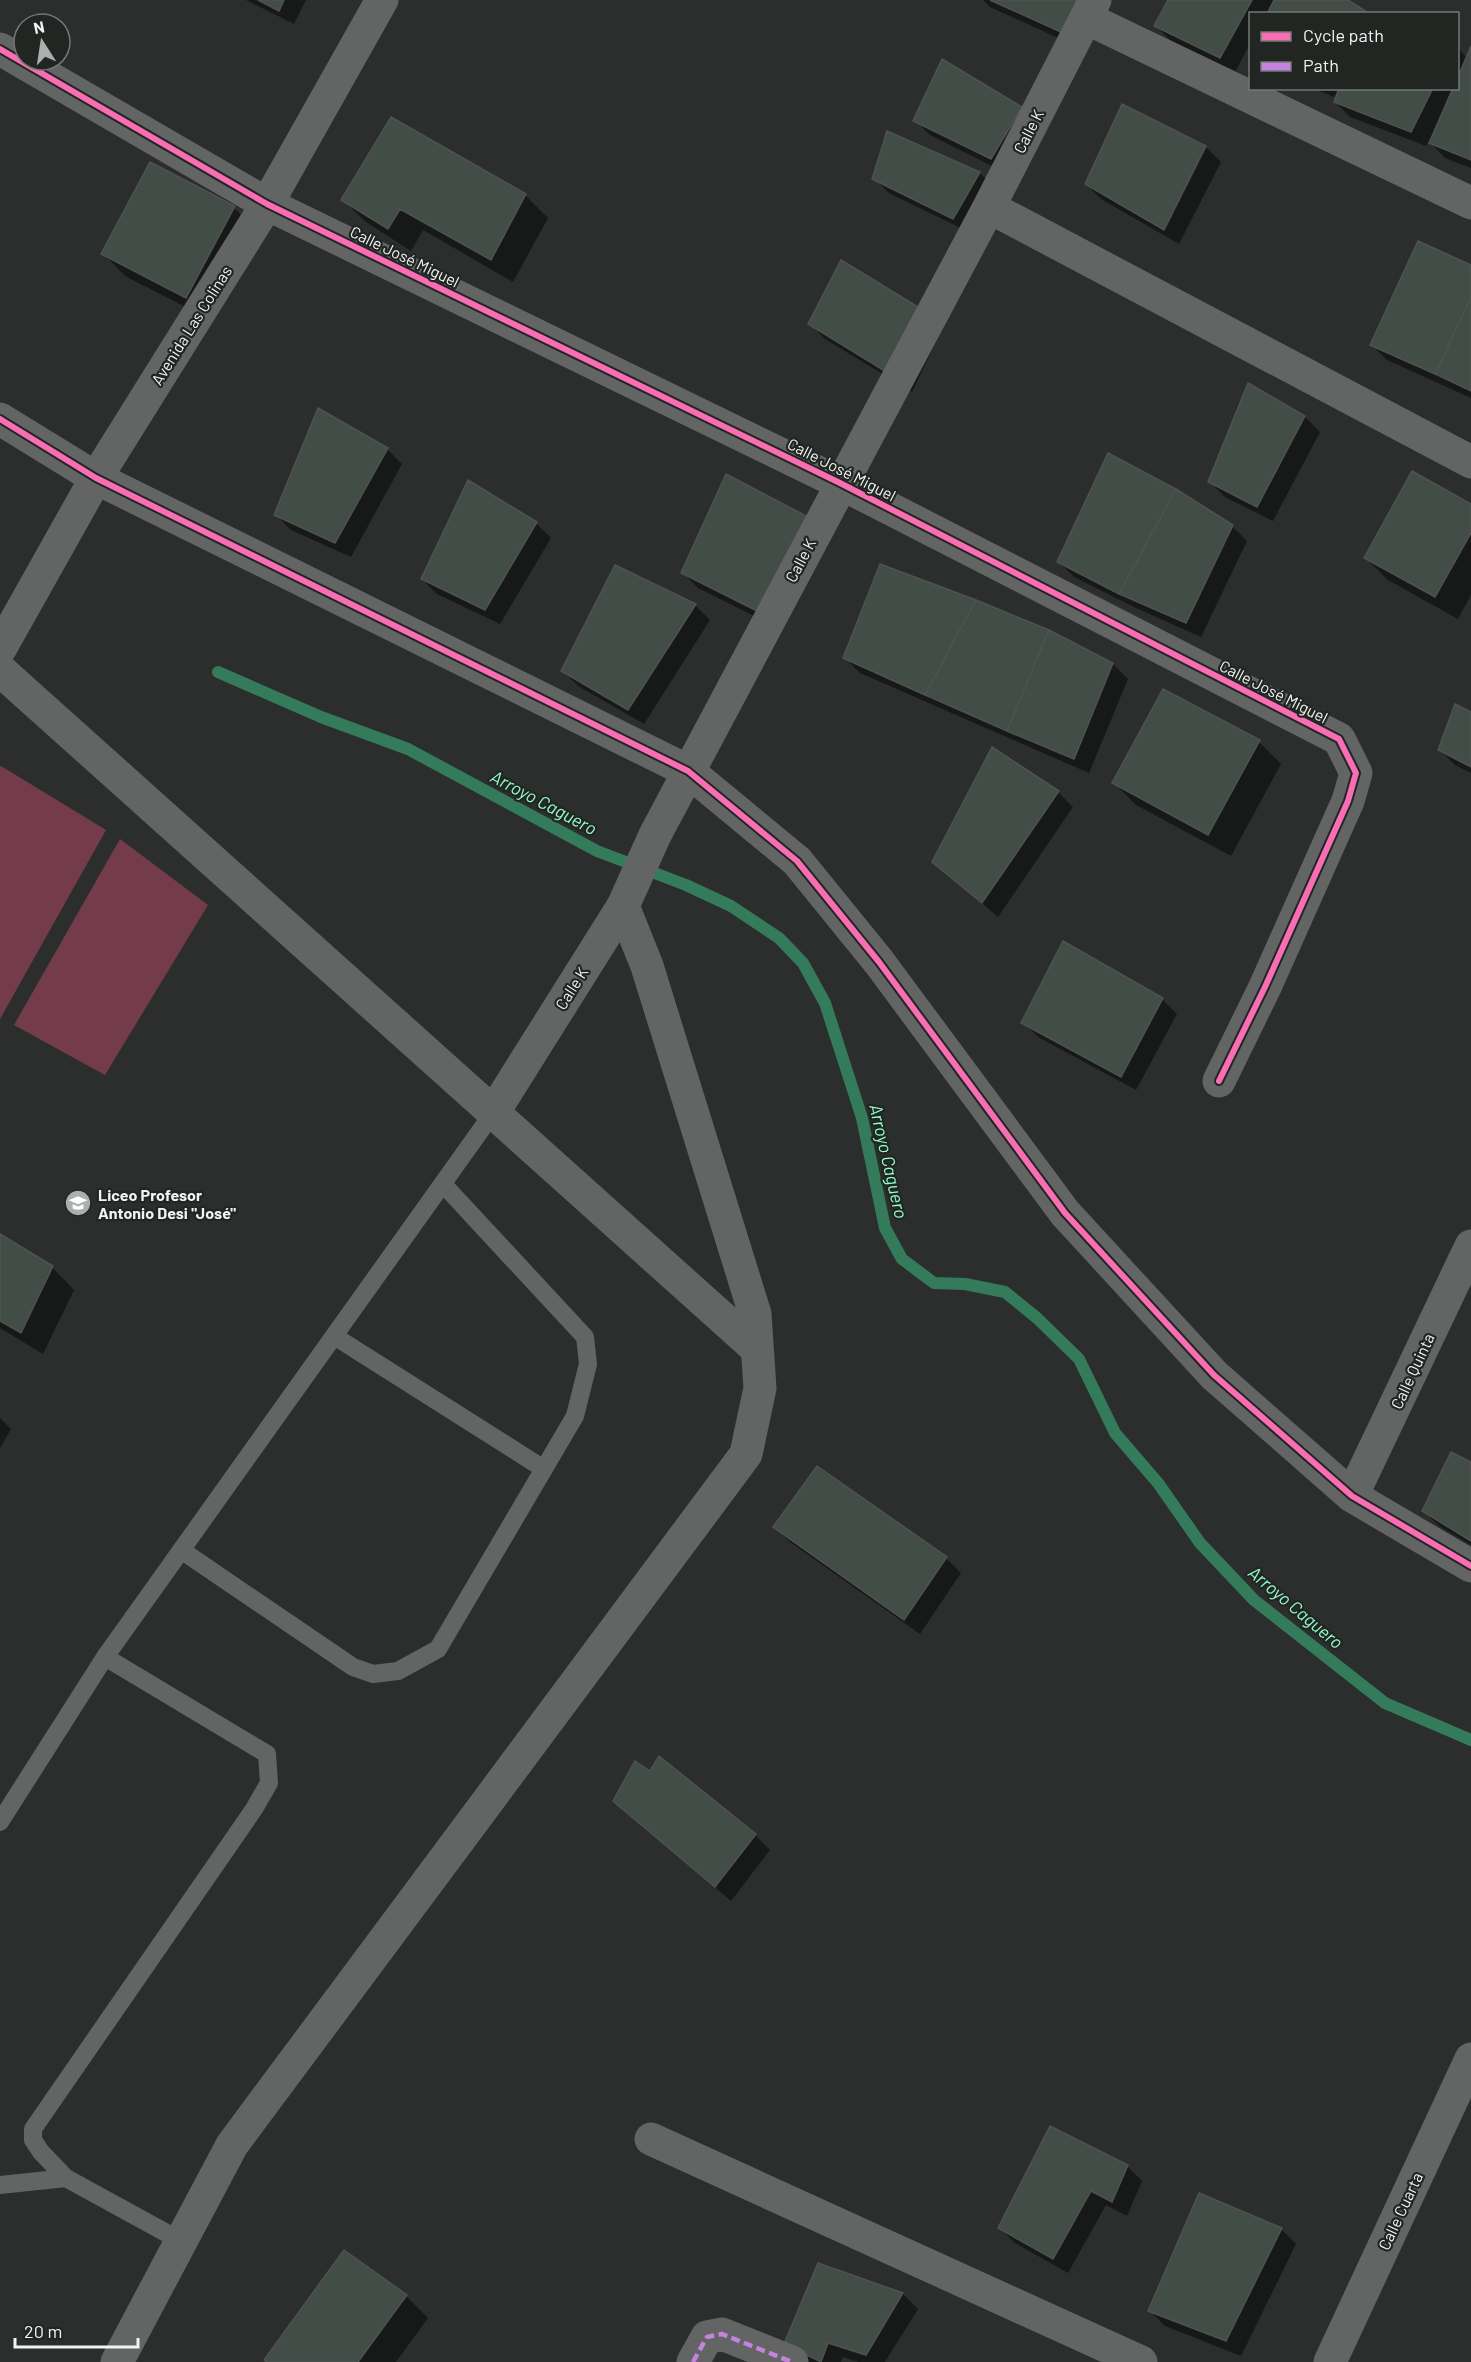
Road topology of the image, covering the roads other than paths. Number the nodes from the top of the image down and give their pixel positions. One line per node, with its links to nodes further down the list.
1 (381, 0): 7 (street, Avenida Las Colinas)
2 (1090, 9): 5 (street); 8 (street, Calle K)
3 (0, 48): 7 (street, Calle José Miguel)
4 (1249, 90): 6 (street)
5 (1249, 90)
6 (1471, 203)
7 (267, 204): 11 (street, Avenida Las Colinas); 12 (street, Calle José Miguel)
8 (989, 207): 10 (street); 12 (street, Calle K)
9 (0, 419): 11 (street)
10 (1471, 462)
11 (96, 478): 13 (street, Avenida Las Colinas); 15 (street)
12 (840, 483): 15 (street, Calle K); 17 (street, Calle José Miguel)
13 (0, 649)
14 (0, 670): 18 (street)
15 (688, 771): 16 (street, Calle K); 24 (street)
16 (628, 895): 18 (street, Calle K); 22 (street)
17 (1219, 1082)
18 (493, 1113): 19 (lane); 22 (street)
19 (443, 1184): 21 (lane); 23 (lane)
20 (1471, 1246): 24 (street, Calle Quinta)
21 (334, 1336): 23 (lane); 25 (lane)
22 (757, 1349): 33 (street)
23 (544, 1469): 25 (lane)
24 (1352, 1496): 26 (street)
25 (181, 1550): 27 (lane)
26 (1471, 1566)
27 (105, 1657): 28 (lane); 31 (lane)
28 (0, 1822)
29 (1471, 2059): 38 (street, Calle Cuarta)
30 (651, 2139): 37 (street)
31 (66, 2178): 32 (lane); 33 (lane)
32 (0, 2185)
33 (181, 2241): 34 (street)
34 (117, 2362)
35 (693, 2362): 36 (street)
36 (792, 2362)
37 (1141, 2362)
38 (1330, 2362)

